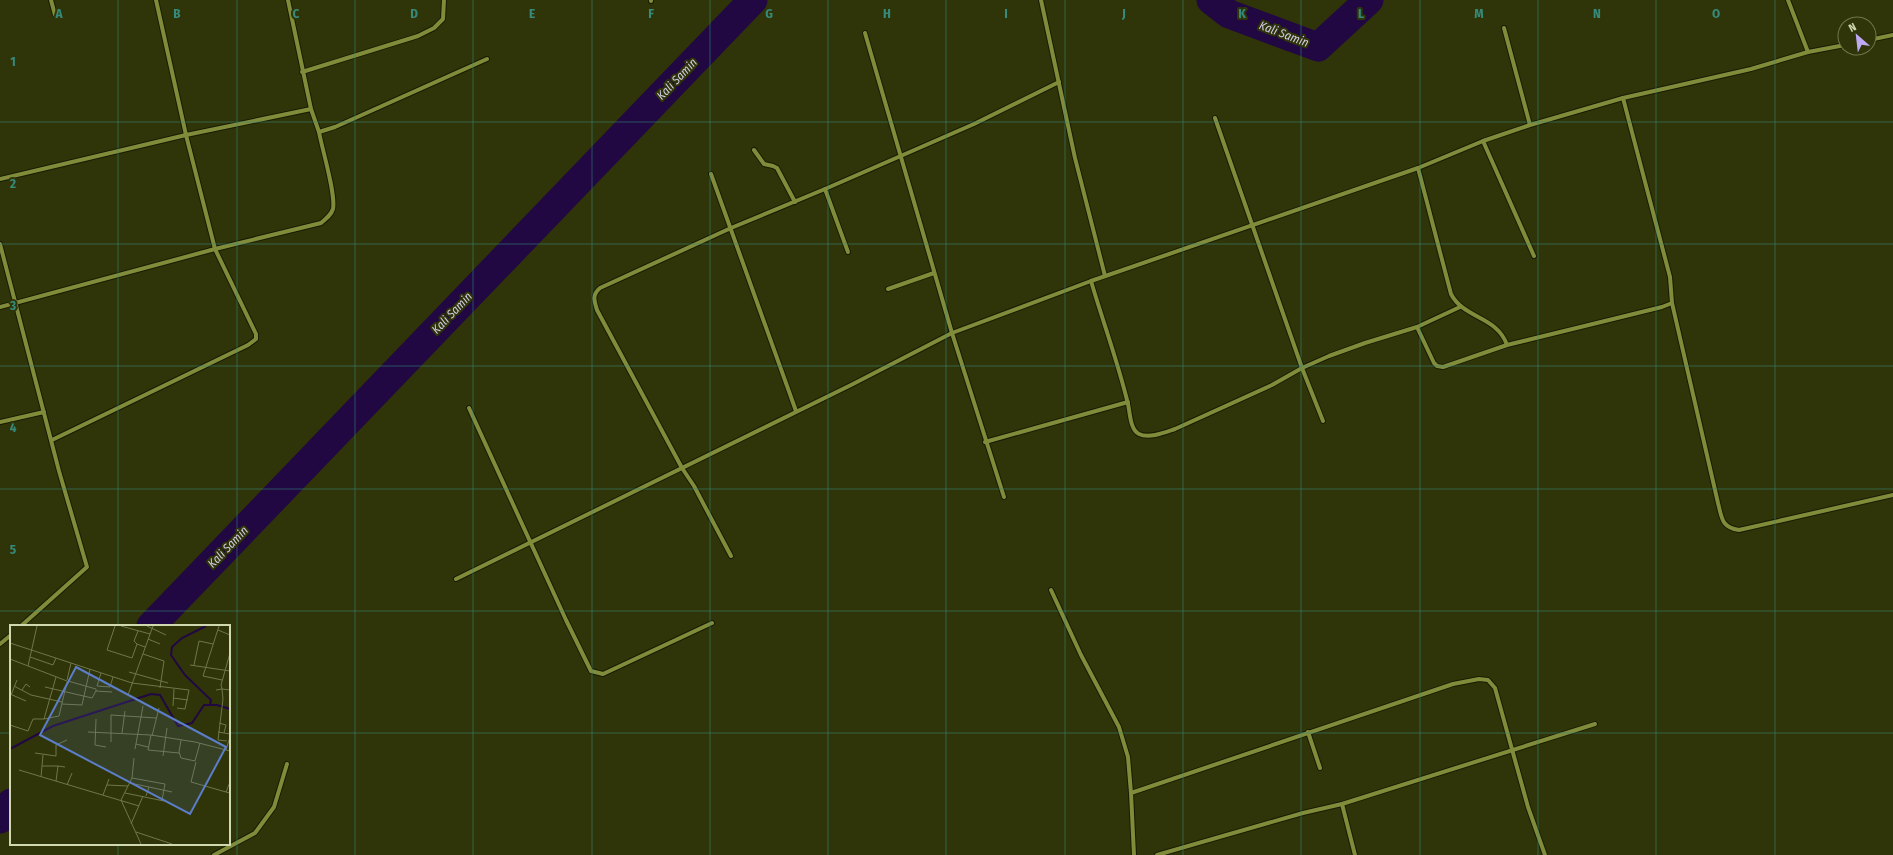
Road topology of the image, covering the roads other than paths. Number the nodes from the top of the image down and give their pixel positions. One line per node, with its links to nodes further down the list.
1 (51, 0): 7 (street)
2 (156, 0): 22 (street)
3 (288, 0): 15 (street)
4 (444, 0): 15 (street)
5 (1041, 0): 16 (street)
6 (1788, 0): 13 (street)
7 (55, 15)
8 (1504, 28): 20 (street)
9 (865, 33): 25 (street)
10 (1893, 35): 11 (street)
11 (1877, 38)
12 (1837, 47): 13 (street)
13 (1808, 52): 17 (street)
14 (487, 60): 21 (street)
15 (302, 72): 18 (street)
16 (1059, 82): 25 (street); 38 (street)
17 (1623, 98): 20 (street); 42 (street)
18 (311, 109): 21 (street); 22 (street)
19 (1215, 118): 31 (street)
20 (1530, 125): 23 (street)
21 (319, 132): 34 (street)
22 (186, 136): 28 (street); 34 (street)
23 (1484, 141): 26 (street); 36 (street)
24 (754, 150): 30 (street)
25 (900, 158): 29 (street); 37 (street)
26 (1418, 168): 31 (street); 43 (street)
27 (711, 174): 32 (street)
28 (0, 179)
29 (825, 189): 30 (street); 35 (street)
30 (795, 202): 32 (street)
31 (1253, 225): 38 (street); 48 (street)
32 (731, 228): 51 (street); 57 (street)
33 (0, 244): 41 (street)
34 (215, 249): 41 (street); 55 (street)
35 (848, 252)
36 (1534, 256)
37 (934, 272): 40 (street); 46 (street)
38 (1105, 276): 39 (street)
39 (1091, 281): 46 (street); 49 (street)
40 (888, 289)
41 (16, 303): 44 (street); 52 (street)
42 (1672, 303): 47 (street); 58 (street)
43 (1460, 307): 45 (street); 47 (street)
44 (0, 308)
45 (1417, 327): 47 (street); 48 (street)
46 (952, 333): 51 (street); 56 (street)
47 (1507, 345)
48 (1302, 368): 49 (street); 53 (street)
49 (1128, 402): 56 (street)
50 (469, 408): 60 (street)
51 (796, 411): 57 (street)
52 (44, 412): 54 (street); 55 (street)
53 (1323, 421)
54 (0, 422)
55 (52, 440): 65 (street)
56 (985, 442): 59 (street)
57 (682, 468): 60 (street); 61 (street)
58 (1893, 495)
59 (1004, 497)
60 (530, 543): 62 (street); 64 (street)
61 (730, 556)
62 (456, 578)
63 (1051, 590): 73 (street)
64 (712, 623)
65 (22, 625)
66 (10, 636): 67 (street)
67 (0, 644)
68 (1595, 724): 70 (street)
69 (1308, 732): 70 (street); 72 (street); 73 (street)
70 (1513, 751): 74 (street); 79 (street)
71 (287, 764): 75 (street)
72 (1320, 768)
73 (1131, 793): 76 (street)
74 (1342, 804): 77 (street); 78 (street)
75 (214, 855)
76 (1134, 855)
77 (1157, 855)
78 (1355, 855)
79 (1545, 855)

